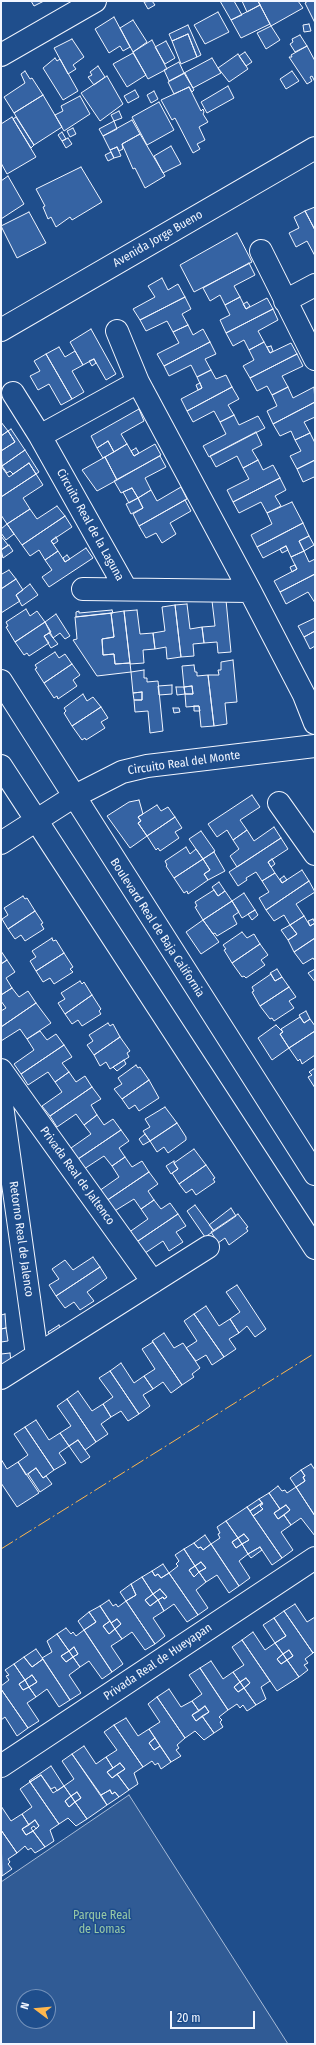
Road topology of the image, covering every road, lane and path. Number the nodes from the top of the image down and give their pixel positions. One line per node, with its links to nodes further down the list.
1 (95, 1): 2 (street)
2 (1, 55)
3 (315, 148): 7 (street, Avenida Jorge Bueno)
4 (261, 251): 6 (street)
5 (315, 285): 6 (street)
6 (285, 301): 9 (street)
7 (1, 330)
8 (117, 331): 10 (street)
9 (315, 359)
10 (138, 382): 12 (street); 15 (street)
11 (13, 393): 12 (street, Circuito Real de la Laguna)
12 (40, 436): 14 (street, Circuito Real de la Laguna)
13 (82, 589): 14 (street)
14 (126, 589): 15 (street, Circuito Real de la Laguna)
15 (250, 591): 17 (street)
16 (1, 681): 20 (street, Boulevard Real de Baja California)
17 (315, 723)
18 (315, 746): 20 (street, Circuito Real del Monte)
19 (1, 766): 22 (street)
20 (74, 797): 22 (street, Circuito Real del Monte); 27 (street, Boulevard Real de Baja California)
21 (279, 803): 24 (street)
22 (35, 821): 23 (street, Circuito Real del Monte); 29 (street)
23 (1, 844)
24 (315, 854)
25 (1, 1070): 30 (street, Privada Real de Jaltenco)
26 (1, 1098): 31 (street, Retorno Real de Jalenco)
27 (315, 1174)
28 (208, 1247): 30 (street)
29 (315, 1248)
30 (153, 1282): 31 (street)
31 (37, 1355): 32 (street)
32 (1, 1378)
33 (315, 1558): 34 (street, Privada Real de Hueyapan)
34 (1, 1766)

